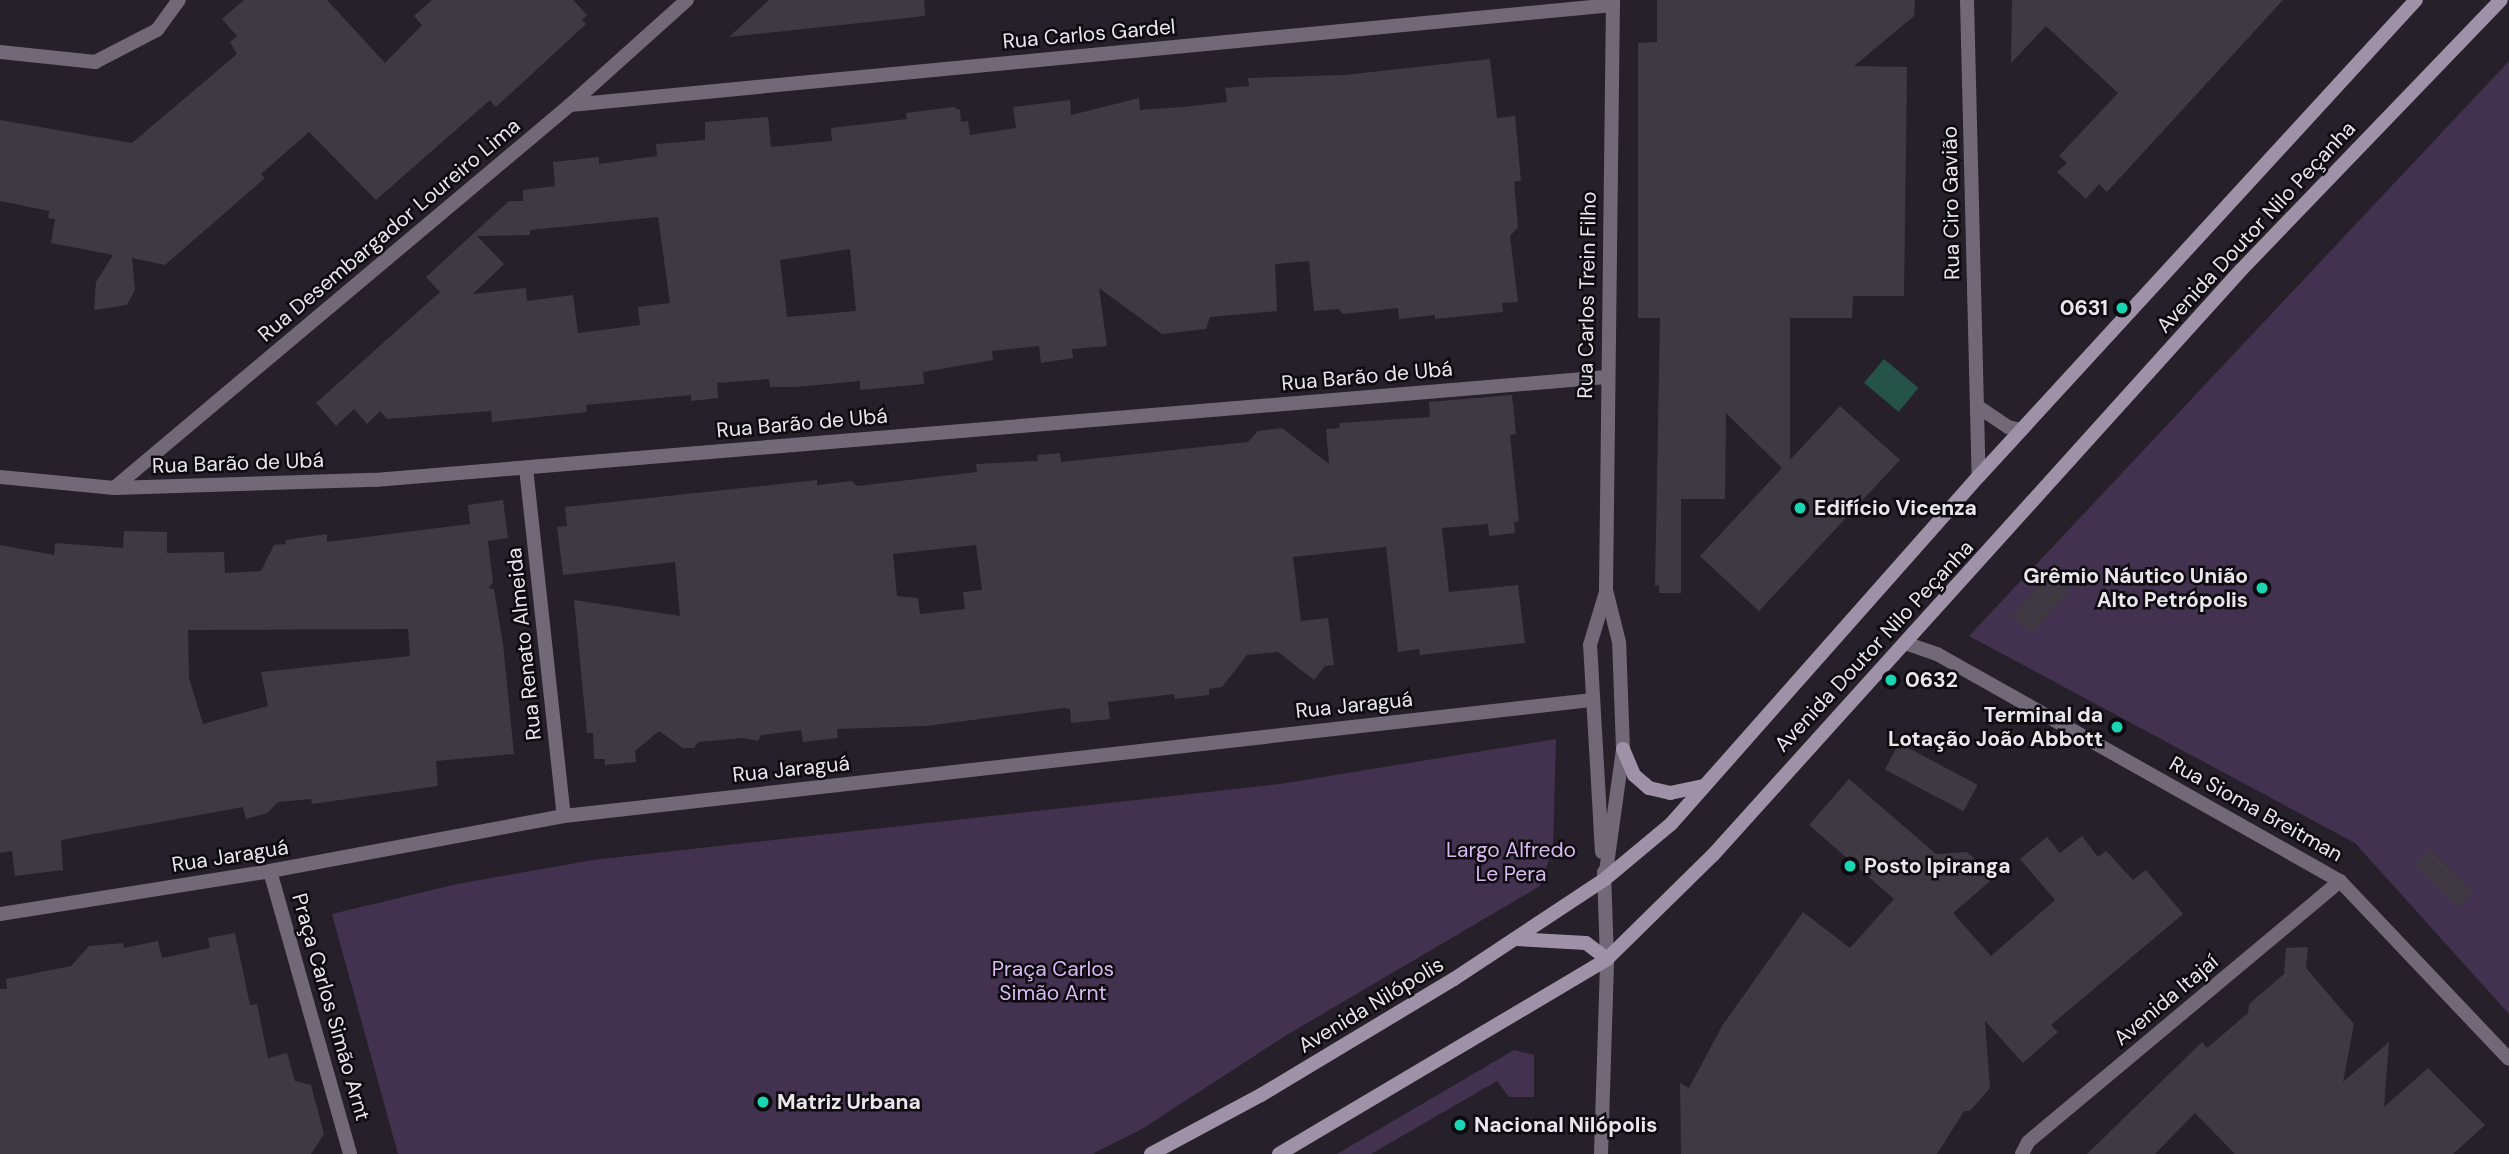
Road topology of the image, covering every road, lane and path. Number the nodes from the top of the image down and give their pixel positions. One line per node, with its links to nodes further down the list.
1 (179, 0): 7 (street)
2 (687, 0): 8 (street, Rua Desembargador Loureiro Lima)
3 (1967, 0): 10 (street, Rua Ciro Gavião)
4 (2416, 0): 11 (main road, Avenida Doutor Nilo Peçanha)
5 (2501, 0): 17 (main road, Avenida Doutor Nilo Peçanha)
6 (1613, 3): 8 (street, Rua Carlos Gardel); 9 (street, Rua Carlos Trein Filho)
7 (0, 52)
8 (570, 105): 15 (street, Rua Desembargador Loureiro Lima)
9 (1607, 377): 12 (street, Rua Barão de Ubá); 16 (street, Rua Carlos Trein Filho)
10 (1977, 406): 11 (street); 13 (street, Rua Ciro Gavião)
11 (2021, 430): 13 (main road, Avenida Doutor Nilo Peçanha)
12 (526, 468): 15 (street, Rua Barão de Ubá); 23 (street, Rua Renato Almeida)
13 (1979, 476): 22 (main road, Avenida Doutor Nilo Peçanha)
14 (0, 477): 15 (street, Rua Barão de Ubá)
15 (114, 488)
16 (1606, 590): 20 (street, Rua Carlos Trein Filho); 21 (street, Rua Carlos Trein Filho)
17 (1920, 627): 18 (main road, Avenida Doutor Nilo Peçanha); 19 (street, Rua Sioma Breitman)
18 (1905, 643): 19 (street, Rua Sioma Breitman); 29 (main road, Avenida Doutor Nilo Peçanha)
19 (1937, 654): 26 (street, Rua Sioma Breitman)
20 (1592, 700): 23 (street, Rua Jaraguá); 25 (street, Rua Carlos Trein Filho)
21 (1623, 749): 22 (main road); 25 (street, Rua Carlos Trein Filho)
22 (1704, 786): 25 (main road, Avenida Doutor Nilo Peçanha)
23 (564, 816): 24 (street, Rua Jaraguá)
24 (270, 872): 27 (street, Rua Jaraguá); 31 (street, Praça Carlos Simão Arnt)
25 (1605, 879): 28 (main road, Avenida Nilópolis); 29 (street, Rua Carlos Trein Filho)
26 (2340, 881): 30 (street, Rua Sioma Breitman); 35 (street, Avenida Itajaí)
27 (0, 914)
28 (1517, 939): 29 (main road); 32 (main road, Avenida Nilópolis)
29 (1607, 959): 33 (main road); 34 (street)
30 (2509, 1059)
31 (350, 1154)
32 (1151, 1154)
33 (1279, 1154)
34 (1601, 1154)
35 (2022, 1154)

